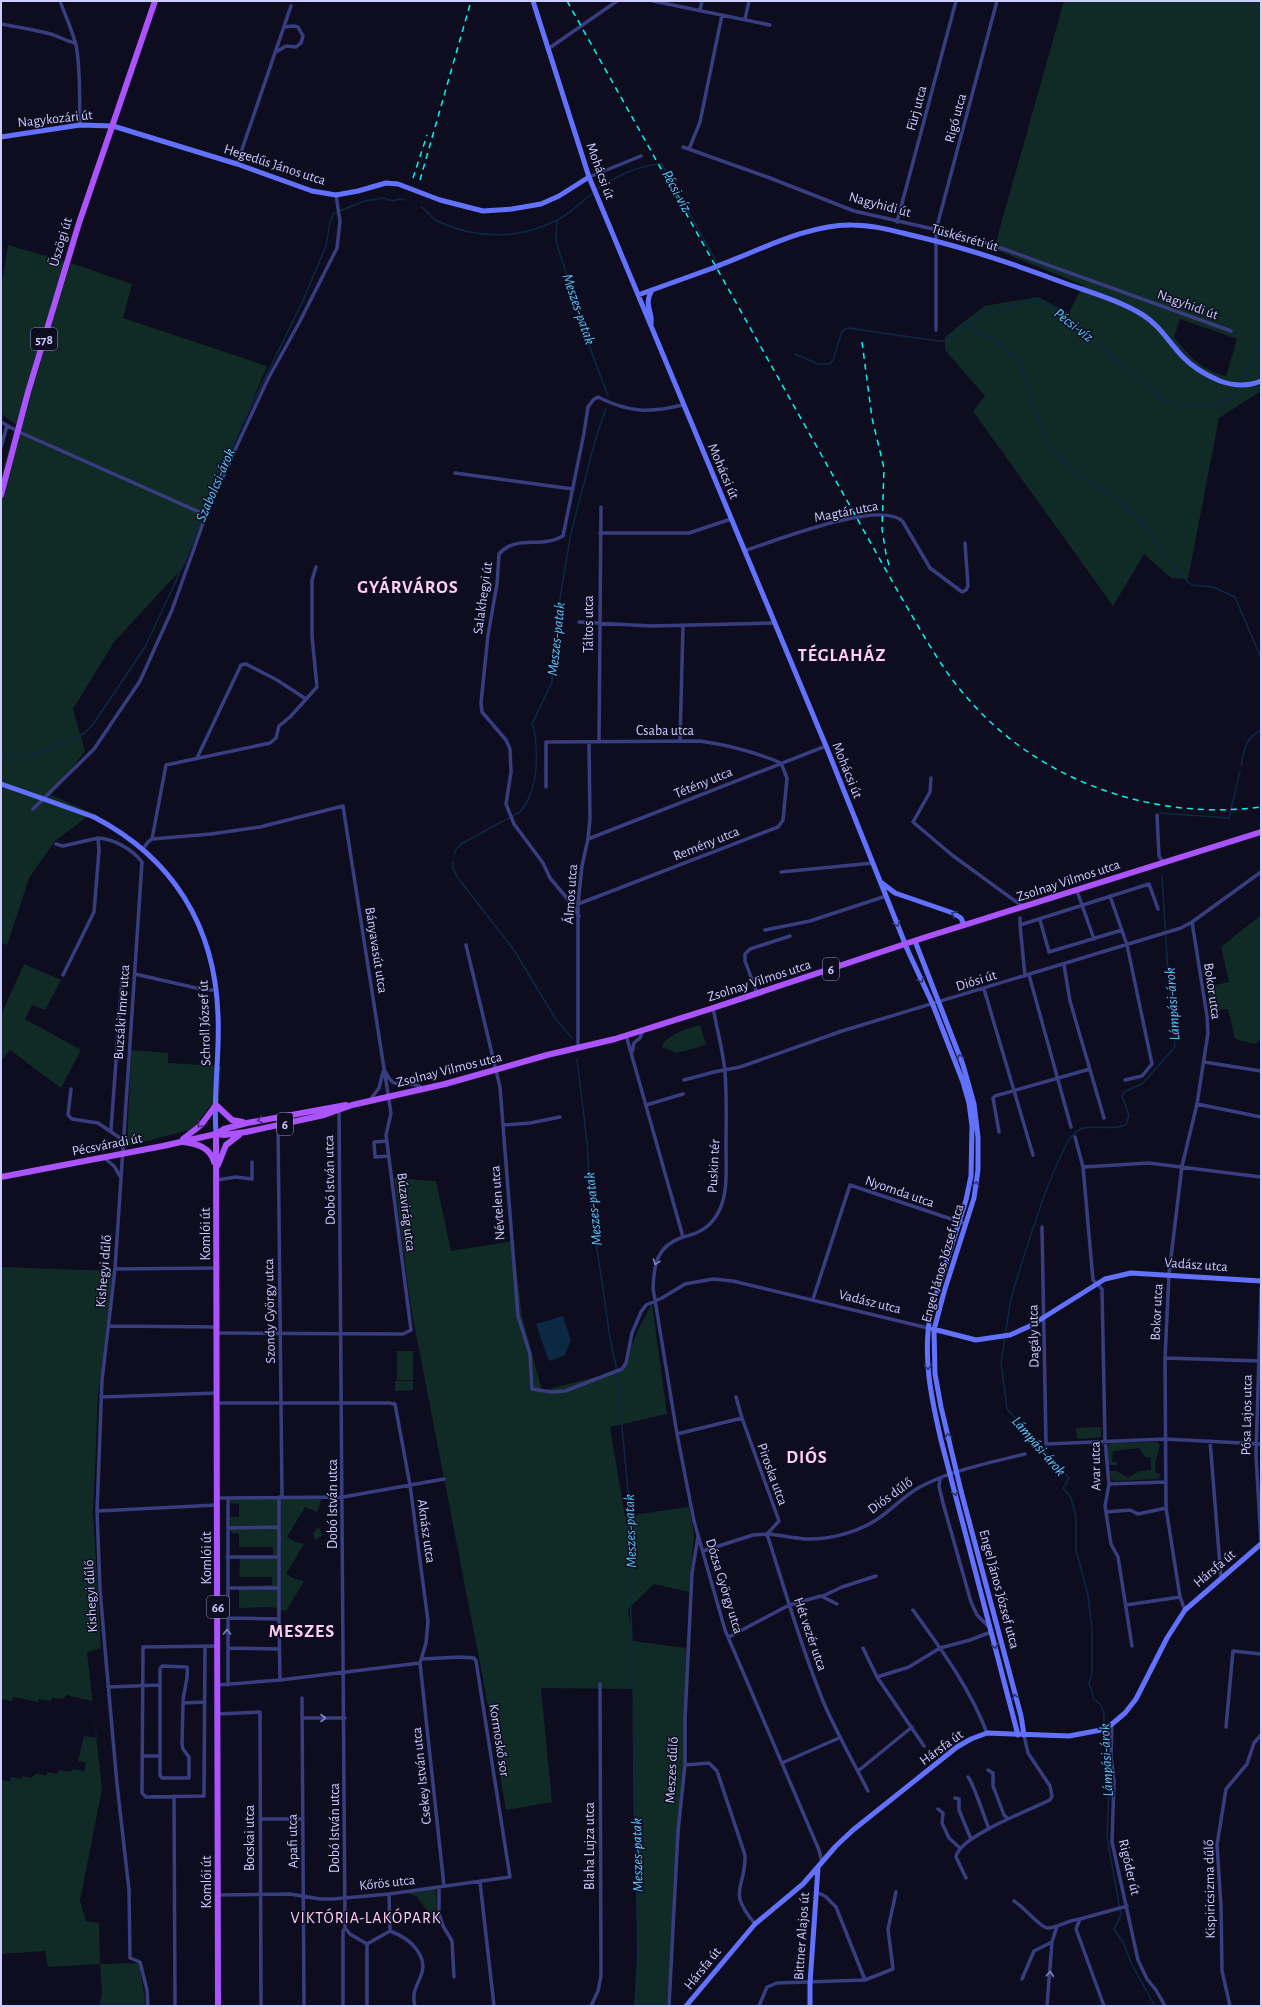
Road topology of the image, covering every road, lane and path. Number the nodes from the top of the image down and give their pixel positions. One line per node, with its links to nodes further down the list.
1 (60, 1): 17 (street)
2 (155, 1): 21 (main road, Üszögi út / 578)
3 (533, 1): 18 (street, Mohácsi út)
4 (617, 1): 18 (street)
5 (653, 1): 11 (street)
6 (702, 1): 11 (street)
7 (748, 1): 13 (street)
8 (956, 1): 29 (street, Fürj utca)
9 (997, 1): 30 (street, Rigó utca)
10 (291, 6): 16 (street)
11 (700, 10): 12 (street)
12 (722, 15): 13 (street); 24 (street)
13 (745, 19): 15 (street)
14 (1, 24): 17 (street)
15 (770, 24)
16 (284, 27): 19 (street); 19 (street)
17 (75, 43): 20 (street)
18 (547, 50): 27 (street, Mohácsi út)
19 (275, 52): 26 (street)
20 (80, 126): 21 (street, Nagykozári út); 22 (street, Nagykozári út)
21 (113, 126): 26 (street, Hegedűs János utca); 41 (main road, Üszögi út / 578)
22 (1, 137)
23 (683, 147): 24 (street, Nagyhidi út)
24 (689, 149): 29 (street, Nagyhidi út)
25 (641, 156): 27 (street)
26 (237, 164): 28 (street, Hegedűs János utca)
27 (589, 177): 28 (street, Hegedűs János utca); 33 (street, Mohácsi út)
28 (336, 195): 47 (street)
29 (897, 222): 30 (street, Nagyhidi út)
30 (936, 230): 31 (street, Rigó utca); 36 (street, Nagyhidi út)
31 (937, 241): 32 (street, Tüskésréti út, bridge); 35 (street, Rigó utca); 37 (street, Tüskésréti út)
32 (652, 290): 33 (street, Tüskésréti út); 34 (street)
33 (638, 295): 34 (street, Mohácsi út)
34 (651, 325): 38 (street, Mohácsi út)
35 (936, 330)
36 (1231, 331)
37 (1261, 381)
38 (683, 405): 44 (street, Salakhegyi út); 48 (street, Mohácsi út)
39 (1, 422): 40 (street)
40 (7, 426): 41 (street); 42 (street)
41 (17, 431): 45 (main road, Üszögi út / 578); 47 (street)
42 (1, 447)
43 (455, 473): 44 (street)
44 (573, 489): 89 (street, Salakhegyi út)
45 (1, 495)
46 (601, 506): 49 (street, Táltos utca)
47 (203, 514): 67 (street)
48 (731, 519): 49 (street); 51 (street, Mohácsi út)
49 (600, 533): 54 (street, Táltos utca)
50 (965, 543): 51 (street, Magtár utca)
51 (744, 551): 55 (street, Mohácsi út)
52 (316, 567): 57 (street)
53 (579, 622): 54 (street)
54 (599, 623): 56 (street); 60 (street, Táltos utca)
55 (774, 623): 56 (street); 61 (street, Mohácsi út)
56 (683, 626): 58 (street)
57 (306, 699): 62 (street); 62 (street)
58 (680, 741): 60 (street, Csaba utca); 63 (street, Csaba utca)
59 (589, 742): 60 (street, Csaba utca); 66 (street, Csaba utca); 72 (street, Álmos utca)
60 (599, 742)
61 (826, 746): 63 (street, Tétény utca); 76 (street, Mohácsi út)
62 (197, 758): 71 (street)
63 (781, 763): 72 (street, Tétény utca); 85 (street, Remény utca)
64 (931, 778): 87 (street)
65 (1, 784): 74 (street, Schroll József út, bridge)
66 (546, 787)
67 (32, 809)
68 (1157, 815): 75 (street)
69 (1261, 832): 75 (main road, Zsolnay Vilmos utca / 6)
70 (98, 838): 73 (street); 104 (street, Buzsáki Imre utca); 105 (street)
71 (152, 839): 74 (street); 119 (street, Bányavasút utca)
72 (588, 839): 85 (street, Álmos utca)
73 (56, 844)
74 (143, 849): 109 (street, Schroll József út)
75 (1163, 862): 80 (main road, Zsolnay Vilmos utca / 6)
76 (873, 863): 77 (street); 79 (street, Mohácsi út)
77 (781, 872)
78 (1261, 872): 92 (street, Diósi út)
79 (880, 881): 81 (street); 82 (street, Mohácsi út)
80 (1077, 890): 86 (street); 87 (main road, Zsolnay Vilmos utca / 6)
81 (902, 895): 84 (street); 93 (street, one-way to 81)
82 (886, 896): 84 (street, Mohácsi út); 95 (street)
83 (1110, 896): 86 (street); 88 (street); 96 (street)
84 (889, 903): 101 (street, Mohácsi út, one-way to 101)
85 (578, 904): 89 (street, Álmos utca)
86 (1082, 905): 91 (street); 98 (street)
87 (1023, 907): 93 (main road, Zsolnay Vilmos utca / 6)
88 (1158, 908)
89 (579, 916): 116 (street, Álmos utca)
90 (1020, 918): 94 (street)
91 (1040, 920): 94 (street); 98 (street)
92 (1192, 922): 102 (street, Diósi út); 118 (street, Bokor utca)
93 (964, 925): 99 (main road, Zsolnay Vilmos utca / 6)
94 (1020, 925): 106 (street)
95 (765, 930)
96 (1122, 930): 98 (street); 102 (street)
97 (790, 936): 110 (street)
98 (1094, 939)
99 (915, 941): 101 (main road, Zsolnay Vilmos utca / 6); 111 (street, Engel János József utca)
100 (466, 945): 121 (street, Névtelen utca)
101 (906, 945): 110 (main road, Zsolnay Vilmos utca / 6); 112 (street, Engel János József utca, one-way to 112)
102 (1126, 945): 103 (street, Diósi út); 126 (street)
103 (1064, 965): 106 (street, Diósi út); 120 (street)
104 (135, 974): 109 (street); 150 (street, Buzsáki Imre utca)
105 (63, 975)
106 (1027, 976): 108 (street, Diósi út); 124 (street)
107 (122, 979): 145 (street)
108 (984, 989): 111 (street, Diósi út); 129 (street)
109 (216, 990): 134 (street, Schroll József út)
110 (757, 994): 113 (main road, Zsolnay Vilmos utca / 6)
111 (939, 1002): 112 (street, Diósi út); 166 (street, Engel János József utca, one-way to 111)
112 (933, 1004): 122 (street, Diósi út); 165 (street, Engel János József utca)
113 (713, 1008): 114 (main road, Zsolnay Vilmos utca / 6); 122 (street, Puskin tér)
114 (643, 1030): 115 (main road, Zsolnay Vilmos utca / 6); 117 (street)
115 (626, 1035): 116 (main road, Zsolnay Vilmos utca / 6); 117 (street)
116 (578, 1047): 121 (main road, Zsolnay Vilmos utca / 6)
117 (632, 1057): 136 (street)
118 (1204, 1062): 123 (street); 133 (street, Bokor utca)
119 (383, 1067): 127 (street); 131 (street, Bányavasút utca); 132 (street)
120 (1090, 1069): 124 (street); 140 (street)
121 (496, 1070): 127 (main road, Zsolnay Vilmos utca / 6); 143 (street, Névtelen utca)
122 (725, 1071): 125 (street, Diósi út); 168 (street, Puskin tér)
123 (1261, 1071)
124 (1058, 1076): 129 (street); 144 (street)
125 (684, 1080)
126 (1125, 1080)
127 (425, 1088): 131 (main road, Zsolnay Vilmos utca / 6)
128 (71, 1089): 145 (street)
129 (1014, 1090): 147 (street); 154 (street)
130 (684, 1094): 136 (street)
131 (388, 1097): 132 (main road, Zsolnay Vilmos utca / 6); 152 (street, Búzavirág utca)
132 (369, 1101): 135 (main road, Zsolnay Vilmos utca / 6)
133 (1197, 1104): 139 (street); 158 (street, Bokor utca)
134 (216, 1105): 141 (main road); 148 (street, Schroll József út); 151 (main road, one-way to 151)
135 (352, 1105): 137 (main road, Zsolnay Vilmos utca / 6); 141 (main road, Zsolnay Vilmos utca / 6, one-way to 141)
136 (646, 1105): 168 (street)
137 (339, 1110): 142 (main road, Zsolnay Vilmos utca / 6); 183 (street, Dobó István utca)
138 (560, 1116): 143 (street)
139 (1261, 1117)
140 (1104, 1118)
141 (247, 1123): 148 (main road, Zsolnay Vilmos utca / 6)
142 (278, 1125): 146 (main road, Zsolnay Vilmos utca / 6); 182 (street, Szondy György utca)
143 (504, 1125): 186 (street, Névtelen utca)
144 (1071, 1127)
145 (111, 1130): 150 (street)
146 (246, 1132): 148 (main road, Zsolnay Vilmos utca / 6); 160 (main road)
147 (999, 1132)
148 (216, 1134): 151 (main road, Pécsváradi út / 6); 160 (main road, Komlói út / 66)
149 (1075, 1137): 159 (street, Avar utca)
150 (123, 1140): 153 (street, Buzsáki Imre utca)
151 (180, 1141): 153 (main road, Pécsváradi út / 6); 160 (main road)
152 (387, 1141): 155 (street, Búzavirág utca); 155 (street)
153 (122, 1154): 156 (main road, Pécsváradi út / 6); 162 (street, Kishegyi dűlő)
154 (1033, 1155)
155 (389, 1156): 183 (street, Búzavirág utca)
156 (103, 1157): 161 (main road, Pécsváradi út / 6); 162 (street)
157 (252, 1162): 164 (street)
158 (1182, 1166): 159 (street); 163 (street); 171 (street, Bokor utca)
159 (1083, 1167): 173 (street, Avar utca)
160 (216, 1170): 164 (main road, Komlói út / 66)
161 (1, 1177)
162 (120, 1177): 170 (street, Kishegyi dűlő)
163 (1261, 1177)
164 (217, 1180): 169 (main road, Komlói út / 66)
165 (959, 1222): 166 (street, Nyomda utca); 175 (street, Nyomda utca); 179 (street, Engel János József utca)
166 (966, 1224): 181 (street, Engel János József utca)
167 (1042, 1228): 177 (street, Dagály utca)
168 (683, 1237): 176 (street, Puskin tér, one-way to 176)
169 (218, 1268): 170 (street); 180 (main road, Komlói út / 66)
170 (115, 1269): 178 (street, Kishegyi dűlő)
171 (1169, 1274): 172 (street, Vadász utca); 173 (street, Vadász utca); 184 (street, Bokor utca)
172 (1261, 1281)
173 (1096, 1284): 177 (street, Vadász utca); 196 (street, Avar utca)
174 (1261, 1288): 185 (street, Pósa Lajos utca)
175 (813, 1299): 176 (street, Vadász utca); 179 (street, Vadász utca)
176 (654, 1302): 186 (street, Vadász utca); 194 (street, Dózsa György utca)
177 (1044, 1317): 181 (street, Vadász utca); 196 (street, Dagály utca)
178 (109, 1326): 180 (street); 189 (street, Kishegyi dűlő)
179 (928, 1328): 181 (street, Vadász utca); 201 (street, Engel János József utca, one-way to 201)
180 (218, 1330): 182 (street); 187 (main road, Komlói út / 66)
181 (934, 1330): 200 (street, Engel János József utca, one-way to 181)
182 (281, 1333): 183 (street); 191 (street, Szondy György utca)
183 (341, 1334): 192 (street, Dobó István utca)
184 (1165, 1358): 185 (street); 195 (street, Bokor utca)
185 (1259, 1361): 198 (street, Pósa Lajos utca)
186 (617, 1372)
187 (218, 1393): 189 (street); 190 (main road, Komlói út / 66)
188 (736, 1396): 193 (street)
189 (101, 1397): 213 (street, Kishegyi dűlő)
190 (218, 1403): 191 (street); 209 (main road, Komlói út / 66)
191 (281, 1403): 192 (street); 207 (street, Szondy György utca)
192 (342, 1404): 206 (street, Aknász utca); 208 (street, Dobó István utca)
193 (742, 1418): 194 (street); 217 (street, Piroska utca)
194 (677, 1434): 218 (street, Dózsa György utca)
195 (1165, 1439): 196 (street); 197 (street); 204 (street, Bokor utca)
196 (1105, 1440): 205 (street, Avar utca)
197 (1210, 1442): 198 (street); 224 (street)
198 (1259, 1444): 219 (street, Pósa Lajos utca)
199 (1025, 1454): 200 (street, Diós dűlő)
200 (957, 1473): 201 (street, Diós dűlő); 268 (street, Engel János József utca, one-way to 200)
201 (950, 1475): 203 (street, Diós dűlő); 236 (street, Engel János József utca, one-way to 236)
202 (444, 1479): 206 (street)
203 (940, 1479): 217 (street, Diós dűlő); 236 (street)
204 (1165, 1482): 205 (street); 212 (street, Bokor utca)
205 (1109, 1484): 214 (street, Avar utca)
206 (410, 1485): 208 (street); 246 (street, Aknász utca)
207 (280, 1497): 208 (street); 210 (street); 215 (street, Szondy György utca)
208 (343, 1497): 248 (street, Dobó István utca)
209 (218, 1498): 210 (street); 211 (main road, Komlói út / 66)
210 (228, 1498): 216 (street)
211 (218, 1505): 213 (street); 239 (main road, Komlói út / 66)
212 (1166, 1508): 214 (street); 228 (street, Bokor utca)
213 (97, 1511): 256 (street, Kishegyi dűlő)
214 (1106, 1512): 231 (street, Avar utca)
215 (279, 1527): 216 (street); 221 (street, Szondy György utca)
216 (228, 1528): 222 (street)
217 (767, 1534): 220 (street); 230 (street, Hét vezér utca)
218 (698, 1536): 220 (street, Dózsa György utca); 275 (street, Meszes dűlő)
219 (1261, 1543): 224 (street, Hársfa út)
220 (703, 1551): 237 (street, Dózsa György utca)
221 (279, 1557): 222 (street); 226 (street, Szondy György utca)
222 (227, 1558): 225 (street)
223 (876, 1576): 227 (street)
224 (1221, 1578): 233 (street, Hársfa út)
225 (228, 1588): 226 (street); 234 (street)
226 (278, 1588): 235 (street, Szondy György utca)
227 (822, 1596): 229 (street); 230 (street)
228 (1180, 1597): 231 (street); 233 (street, Bokor utca)
229 (837, 1604)
230 (789, 1605): 237 (street); 270 (street, Hét vezér utca)
231 (1126, 1605): 240 (street, Avar utca)
232 (913, 1610): 243 (street)
233 (1185, 1610): 263 (street, Hársfa út)
234 (227, 1618): 235 (street); 241 (street, one-way to 234)
235 (279, 1619): 244 (street, Szondy György utca)
236 (990, 1630): 243 (street); 267 (street, Engel János József utca, one-way to 267)
237 (728, 1637): 274 (street, Dózsa György utca)
238 (205, 1646): 239 (street); 253 (street); 258 (street)
239 (218, 1646): 254 (main road, Komlói út / 66)
240 (1132, 1646)
241 (228, 1648): 244 (street); 255 (street)
242 (863, 1648): 249 (street)
243 (940, 1648): 249 (street); 266 (street)
244 (279, 1649): 250 (street, Szondy György utca)
245 (1261, 1654): 265 (street)
246 (422, 1659): 247 (street, Aknász utca); 291 (street, Kormoskő sor)
247 (420, 1663): 248 (street); 294 (street, Csekey István utca)
248 (345, 1672): 250 (street); 262 (street, Dobó István utca)
249 (877, 1677): 264 (street)
250 (280, 1680): 255 (street)
251 (160, 1684): 253 (street); 259 (street); 273 (street)
252 (600, 1684): 324 (street, Blaha Lujza utca)
253 (142, 1685): 256 (street); 272 (street)
254 (218, 1685): 255 (street); 260 (main road, Komlói út / 66)
255 (228, 1685)
256 (108, 1687): 315 (street, Kishegyi dűlő)
257 (302, 1698): 261 (street, Apafi utca)
258 (204, 1702): 259 (street); 280 (street)
259 (183, 1703): 273 (street)
260 (218, 1714): 283 (street, Bocskai utca); 298 (main road, Komlói út / 66)
261 (302, 1718): 262 (street, one-way to 262); 284 (street, Apafi utca)
262 (345, 1718): 301 (street, Dobó István utca)
263 (1110, 1725): 268 (street, Hársfa út); 303 (street, Rigóder út)
264 (912, 1727): 271 (street); 277 (street)
265 (1226, 1727)
266 (987, 1733): 267 (street, Hársfa út); 289 (street, Hársfa út)
267 (1018, 1735): 268 (street, Hársfa út)
268 (1024, 1735): 285 (street)
269 (1261, 1735): 332 (street, Kispiricsizma dűlő)
270 (840, 1738): 274 (street); 277 (street, Hét vezér utca)
271 (924, 1746)
272 (142, 1756): 273 (street); 280 (street)
273 (159, 1756)
274 (782, 1763): 289 (street, Dózsa György utca)
275 (685, 1765): 305 (street); 325 (street, Meszes dűlő)
276 (988, 1770): 285 (street)
277 (858, 1771): 279 (street, Hét vezér utca)
278 (968, 1777): 286 (street)
279 (868, 1791)
280 (174, 1796): 316 (street)
281 (955, 1798): 287 (street)
282 (938, 1809): 288 (street)
283 (260, 1819): 284 (street); 299 (street, Bocskai utca)
284 (302, 1819): 300 (street, Apafi utca)
285 (1008, 1819): 286 (street)
286 (989, 1829): 287 (street)
287 (971, 1839): 288 (street)
288 (960, 1848): 292 (street)
289 (822, 1862): 290 (street, Hársfa út)
290 (818, 1868): 295 (street, Bittner Alajos út); 305 (street, Hársfa út)
291 (510, 1877): 293 (street, Kőrös utca)
292 (966, 1878)
293 (480, 1882): 294 (street, Kőrös utca); 323 (street)
294 (441, 1887): 297 (street, Kőrös utca); 311 (street, Csekey István utca)
295 (816, 1892): 313 (street); 314 (street, Bittner Alajos út)
296 (896, 1892): 313 (street)
297 (389, 1894): 301 (street, Kőrös utca); 308 (street)
298 (218, 1895): 299 (street, Kőrös utca); 317 (main road, Komlói út / 66)
299 (261, 1895): 300 (street, Kőrös utca); 318 (street, Bocskai utca)
300 (304, 1896): 301 (street, Kőrös utca); 319 (street, Apafi utca)
301 (345, 1897): 307 (street, Dobó István utca)
302 (1014, 1901): 306 (street)
303 (1128, 1906): 304 (street); 331 (street, Rigóder út)
304 (1080, 1920): 306 (street); 330 (street)
305 (755, 1924): 326 (street, Hársfa út)
306 (1056, 1926): 309 (street)
307 (345, 1928): 310 (street); 320 (street, Dobó István utca)
308 (390, 1931): 310 (street); 322 (street)
309 (1052, 1942): 312 (street); 329 (street, one-way to 309)
310 (367, 1944): 321 (street)
311 (454, 1977)
312 (1022, 1979)
313 (864, 1980): 314 (street)
314 (810, 1983): 327 (street); 328 (street, Bittner Alajos út)
315 (148, 2006)
316 (176, 2006)
317 (218, 2006)
318 (261, 2006)
319 (304, 2006)
320 (342, 2006)
321 (367, 2006)
322 (415, 2006)
323 (494, 2006)
324 (591, 2006)
325 (669, 2006)
326 (686, 2006)
327 (759, 2006)
328 (810, 2006)
329 (1047, 2006)
330 (1104, 2006)
331 (1165, 2006)
332 (1230, 2006)

